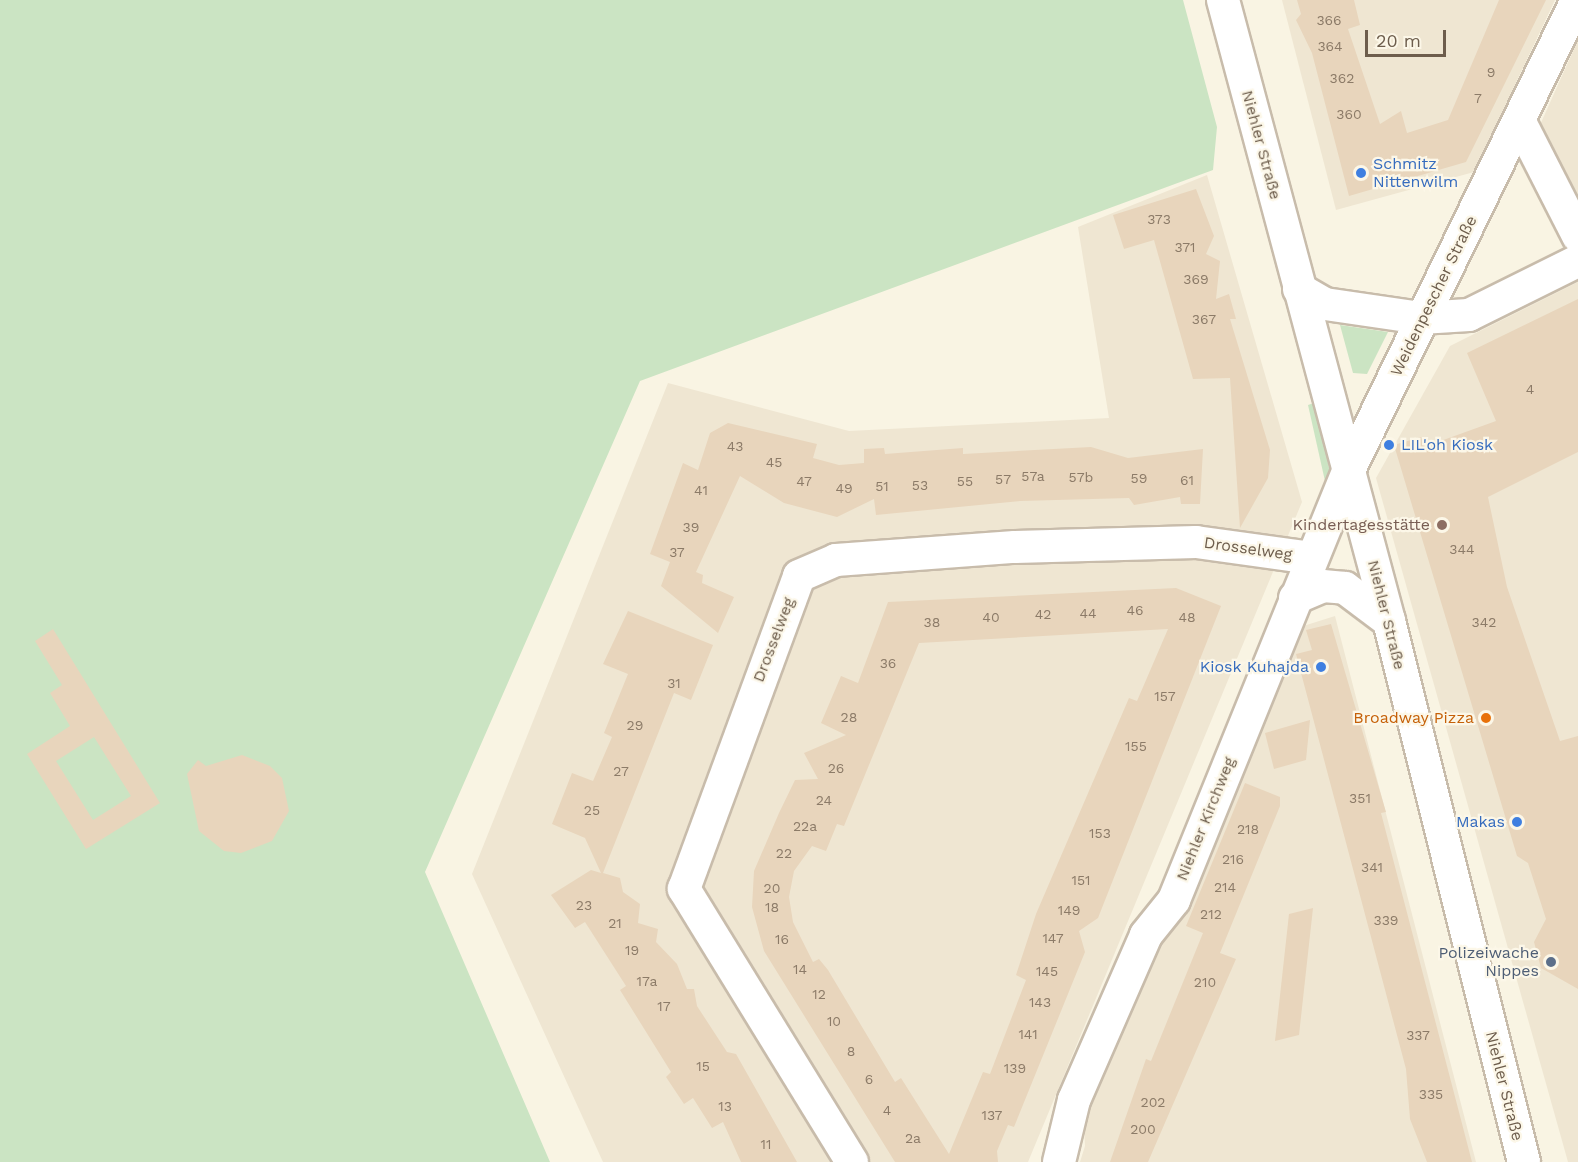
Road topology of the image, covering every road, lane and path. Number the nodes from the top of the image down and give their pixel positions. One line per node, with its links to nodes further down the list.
1 (1223, 0): 6 (street, Niehler Straße)
2 (1577, 0): 3 (street, Weidenpescher Straße)
3 (1520, 122): 4 (street); 7 (street, Weidenpescher Straße)
4 (1578, 236)
5 (1578, 261): 7 (street)
6 (1299, 289): 7 (street); 8 (street, Niehler Straße)
7 (1421, 318): 8 (street, Weidenpescher Straße)
8 (1349, 470): 9 (street, Niehler Kirchweg); 11 (street, Niehler Straße)
9 (1311, 558): 10 (street, Niehler Kirchweg); 12 (street, Drosselweg)
10 (1295, 598): 11 (street); 13 (street, Niehler Kirchweg)
11 (1389, 621): 14 (street, Niehler Straße)
12 (852, 1162)
13 (1059, 1162)
14 (1524, 1162)

